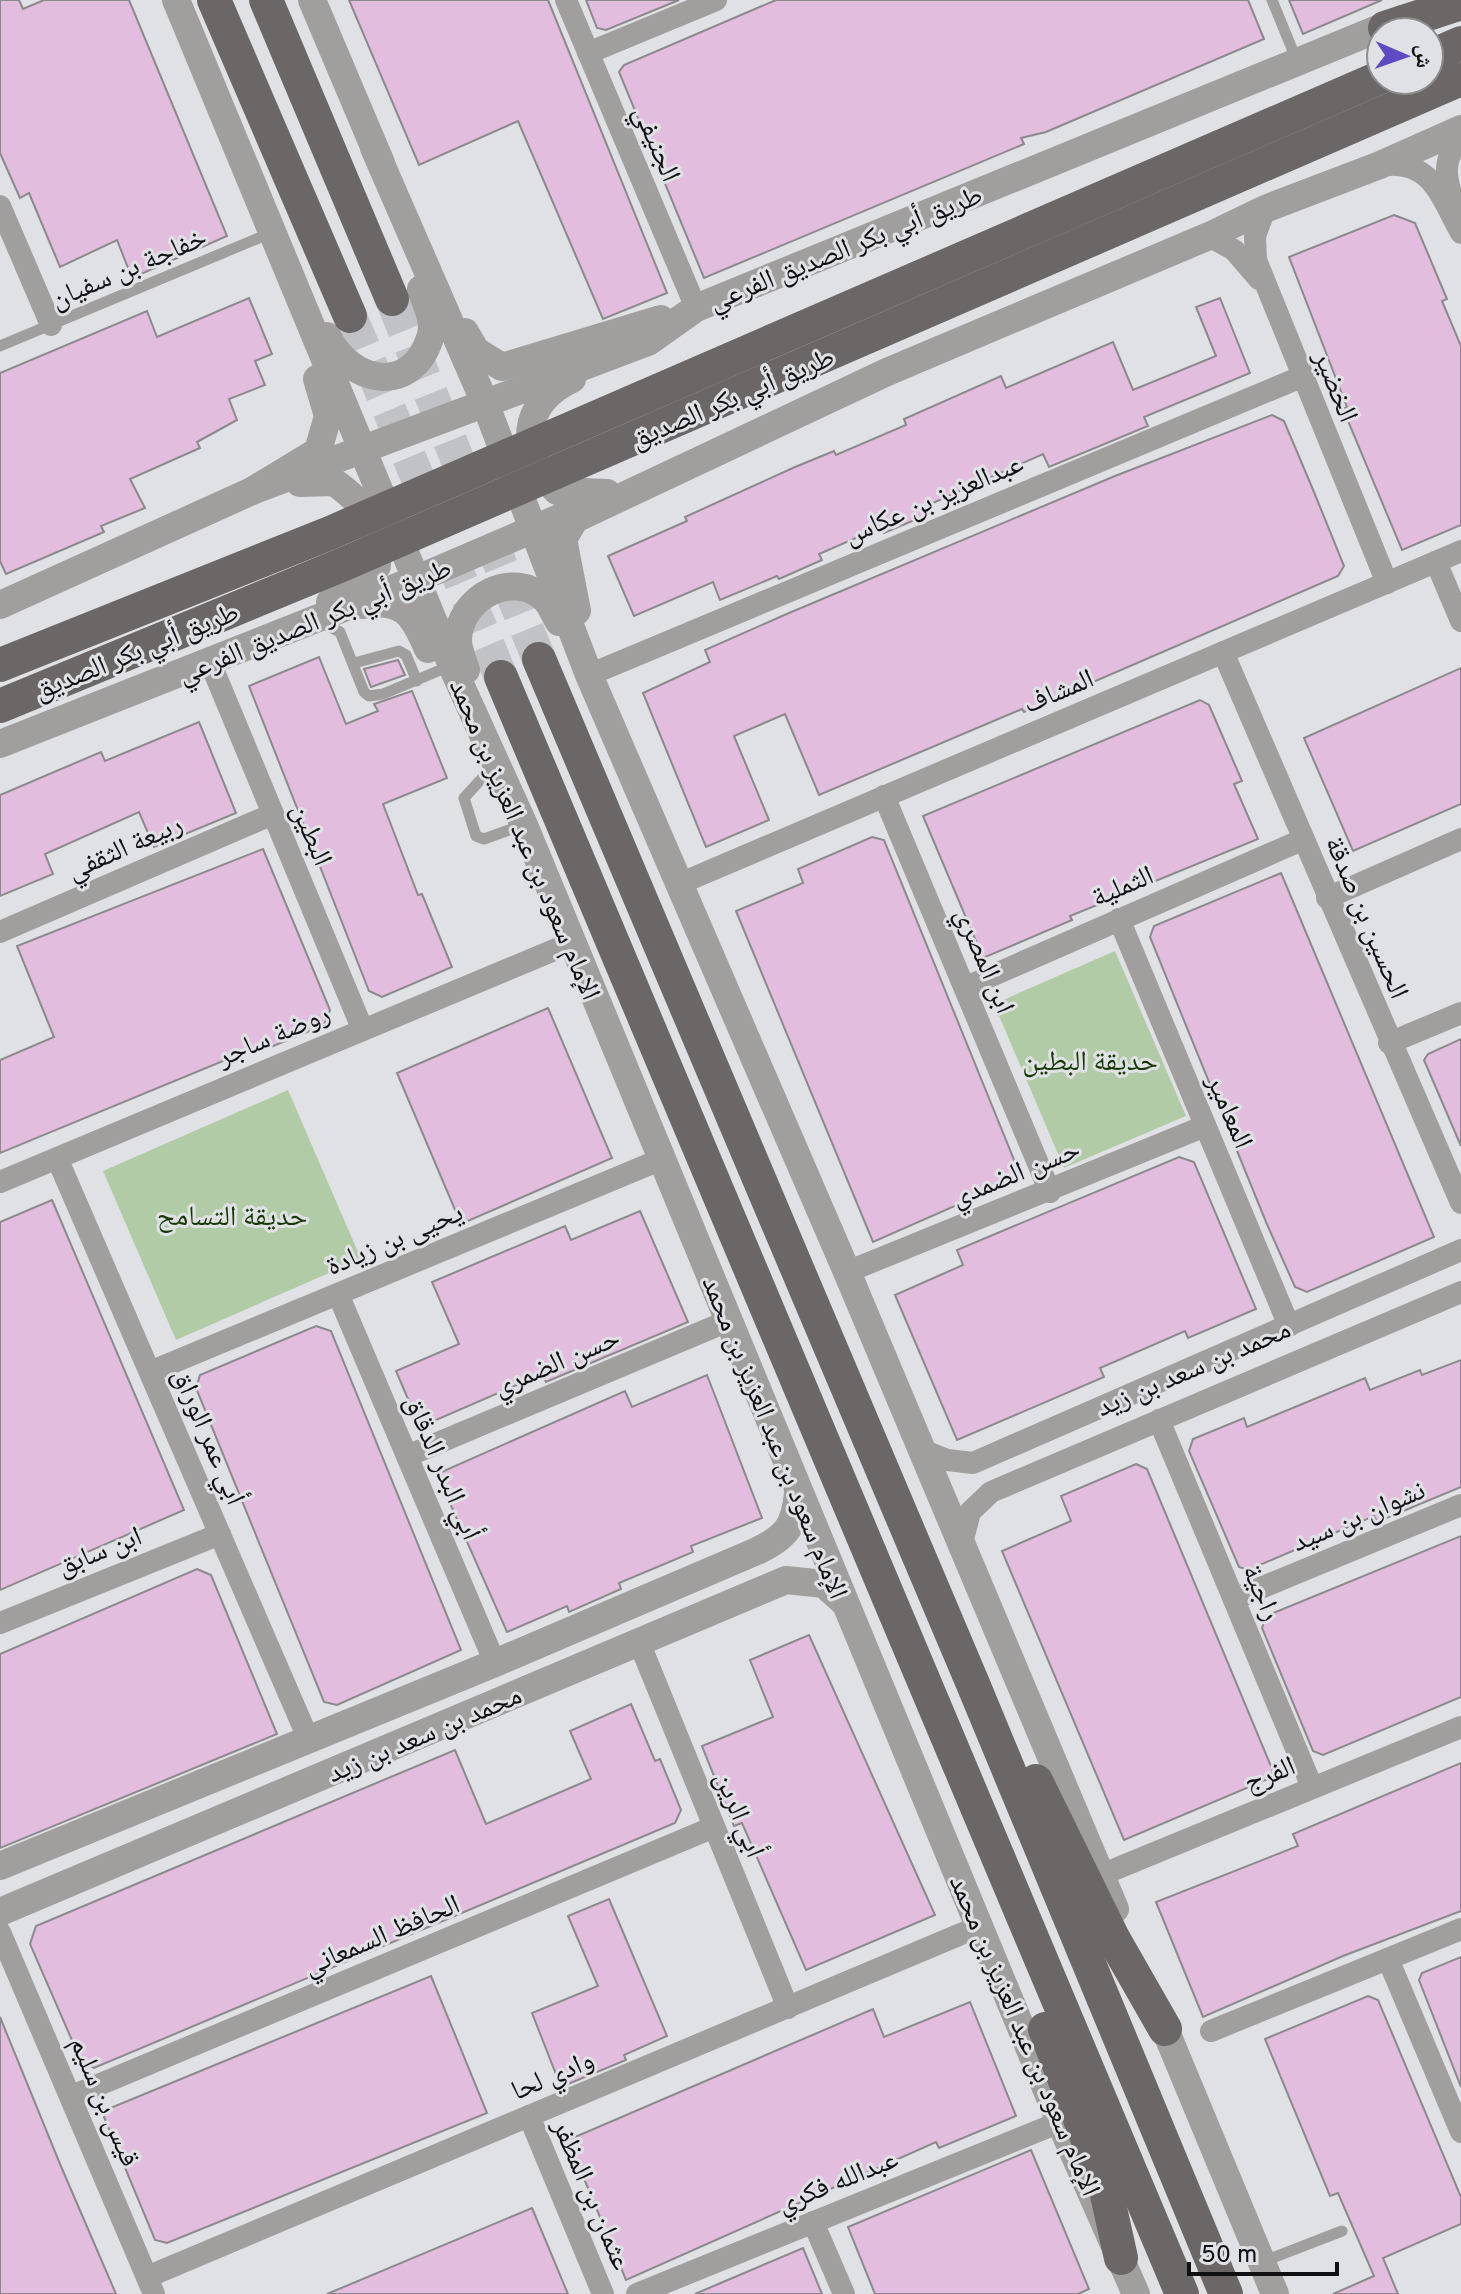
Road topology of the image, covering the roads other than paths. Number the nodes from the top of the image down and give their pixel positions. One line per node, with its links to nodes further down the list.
1 (176, 0): 24 (street)
2 (214, 0): 30 (main road)
3 (266, 0): 28 (main road)
4 (312, 0): 19 (street)
5 (566, 0): 13 (street, الجنيفي)
6 (716, 0): 13 (street)
7 (1272, 0): 14 (lane)
8 (1438, 0): 10 (street, طريق أبي بكر الصديق الفرعي)
9 (1461, 3): 11 (main road)
10 (1408, 16)
11 (1421, 16)
12 (1365, 36): 14 (street, طريق أبي بكر الصديق الفرعي)
13 (588, 53): 29 (street, الجنيفي)
14 (1297, 62): 29 (street, طريق أبي بكر الصديق الفرعي)
15 (1461, 79): 56 (main road, طريق أبي بكر الصديق, bridge)
16 (1365, 84): 52 (main road, طريق أبي بكر الصديق, bridge)
17 (1461, 129): 20 (street, طريق أبي بكر الصديق الفرعي)
18 (1461, 136): 23 (street)
19 (374, 148): 24 (street); 29 (street); 36 (street)
20 (1380, 165): 22 (street, طريق أبي بكر الصديق الفرعي); 25 (street)
21 (0, 206): 31 (street)
22 (1265, 209): 26 (street, طريق أبي بكر الصديق الفرعي); 27 (street, الخضير)
23 (1461, 220)
24 (274, 232): 31 (lane, خفاجة بن سفيان); 38 (street, الإمام سعود بن عبد العزيز بن محمد); 39 (street, طريق أبي بكر الصديق الفرعي)
25 (1461, 233)
26 (1209, 236): 27 (street); 34 (street, طريق أبي بكر الصديق الفرعي)
27 (1269, 295): 35 (street, الخضير)
28 (392, 299)
29 (696, 308): 32 (street, طريق أبي بكر الصديق الفرعي)
30 (350, 316)
31 (51, 325): 33 (lane, خفاجة بن سفيان)
32 (648, 342): 36 (street, طريق أبي بكر الصديق الفرعي); 37 (street)
33 (0, 346)
34 (887, 372): 37 (street, طريق أبي بكر الصديق الفرعي); 53 (street, طريق أبي بكر الصديق الفرعي)
35 (1301, 377): 44 (street, الخضير); 53 (street, عبدالعزيز بن عكاس)
36 (485, 403): 38 (street, طريق أبي بكر الصديق الفرعي); 40 (street)
37 (713, 448): 40 (street, طريق أبي بكر الصديق الفرعي)
38 (364, 452): 39 (street, طريق أبي بكر الصديق الفرعي); 43 (street, الإمام سعود بن عبد العزيز بن محمد)
39 (252, 491): 45 (street, طريق أبي بكر الصديق الفرعي); 50 (street)
40 (532, 532): 43 (street, طريق أبي بكر الصديق الفرعي); 53 (street)
41 (1461, 551): 42 (street, المشاف)
42 (1436, 562): 44 (street, المشاف); 47 (street)
43 (417, 579): 46 (street, طريق أبي بكر الصديق الفرعي); 58 (street, الإمام سعود بن عبد العزيز بن محمد)
44 (1387, 583): 48 (street, المشاف)
45 (0, 605)
46 (316, 619): 50 (street, طريق أبي بكر الصديق الفرعي); 51 (lane); 54 (street)
47 (1461, 621)
48 (1223, 652): 59 (street, المشاف); 63 (street, الحسين بن صدقة)
49 (539, 659): 100 (main road)
50 (210, 662): 57 (street, طريق أبي بكر الصديق الفرعي); 60 (street, البطين)
51 (354, 663): 54 (lane); 54 (lane)
52 (0, 665)
53 (589, 675): 58 (street); 64 (street)
54 (428, 676): 58 (street)
55 (501, 677): 105 (main road, الإمام سعود بن عبد العزيز بن محمد)
56 (0, 706)
57 (0, 744)
58 (496, 762): 61 (street, الإمام سعود بن عبد العزيز بن محمد); 61 (lane)
59 (884, 796): 64 (street, المشاف); 69 (street, ابن المصري)
60 (273, 814): 67 (street, ربيعة الثقفي); 71 (street, البطين)
61 (524, 825): 68 (street, الإمام سعود بن عبد العزيز بن محمد)
62 (1461, 839): 65 (street)
63 (1302, 840): 65 (street, الحسين بن صدقة); 66 (street, الثملية)
64 (679, 884): 80 (street)
65 (1327, 898): 72 (street, الحسين بن صدقة)
66 (1119, 919): 69 (street, الثملية); 73 (street, المعامير)
67 (0, 932)
68 (571, 943): 71 (street, روضة ساجر); 75 (street, الإمام سعود بن عبد العزيز بن محمد)
69 (966, 987): 77 (street, ابن المصري)
70 (1461, 1013): 72 (street)
71 (362, 1028): 74 (street, روضة ساجر)
72 (1389, 1043): 78 (street, الحسين بن صدقة)
73 (1205, 1126): 77 (street, حسن الضمدي); 84 (street, المعامير)
74 (57, 1158): 76 (street, روضة ساجر); 85 (street, أبي عمر الوراق)
75 (662, 1159): 82 (street, يحيى بن زيادة); 83 (street, الإمام سعود بن عبد العزيز بن محمد)
76 (0, 1182)
77 (1050, 1192): 80 (street, حسن الضمدي)
78 (1461, 1203)
79 (1461, 1250): 84 (street, محمد بن سعد بن زيد)
80 (847, 1272): 87 (street)
81 (1461, 1292): 86 (street, محمد بن سعد بن زيد)
82 (338, 1294): 85 (street, يحيى بن زيادة); 88 (street, أبي البدر الدقاق)
83 (728, 1321): 88 (street, حسن الضمري); 89 (street, الإمام سعود بن عبد العزيز بن محمد)
84 (1289, 1326): 87 (street, محمد بن سعد بن زيد)
85 (150, 1372): 91 (street, أبي عمر الوراق)
86 (1159, 1420): 92 (street, محمد بن سعد بن زيد); 95 (street, راجية)
87 (922, 1450): 92 (street)
88 (407, 1456): 99 (street, أبي البدر الدقاق)
89 (798, 1493): 93 (street, محمد بن سعد بن زيد); 96 (street, الإمام سعود بن عبد العزيز بن محمد)
90 (1461, 1505): 95 (street, نشوان بن سيد)
91 (220, 1534): 97 (street, ابن سابق); 102 (street, أبي عمر الوراق)
92 (962, 1543): 107 (street)
93 (757, 1551): 94 (street); 99 (street, محمد بن سعد بن زيد)
94 (767, 1588): 96 (street, محمد بن سعد بن زيد); 98 (street, محمد بن سعد بن زيد)
95 (1234, 1599): 103 (street, راجية)
96 (845, 1603): 109 (street, الإمام سعود بن عبد العزيز بن محمد)
97 (0, 1623)
98 (639, 1642): 104 (street, أبي الرين); 108 (street, محمد بن سعد بن زيد)
99 (495, 1663): 102 (street, محمد بن سعد بن زيد)
100 (973, 1684): 114 (main road); 130 (main road)
101 (1461, 1727): 103 (street, الفرج)
102 (308, 1738): 106 (street, محمد بن سعد بن زيد)
103 (1312, 1787): 107 (street, الفرج)
104 (714, 1827): 113 (street, أبي الرين); 116 (street, الحافظ السمعاني)
105 (988, 1838): 122 (main road); 129 (main road, الإمام سعود بن عبد العزيز بن محمد)
106 (0, 1866)
107 (1101, 1875): 114 (street)
108 (0, 1912)
109 (980, 1926): 113 (street, وادي لحا); 118 (street, الإمام سعود بن عبد العزيز بن محمد)
110 (1461, 1929): 112 (street)
111 (0, 1932): 116 (street, قيس بن سليم)
112 (1388, 1959): 115 (street); 119 (street)
113 (788, 2008): 117 (street, وادي لحا)
114 (1165, 2029): 123 (street)
115 (1211, 2031)
116 (72, 2096): 124 (street, قيس بن سليم)
117 (529, 2116): 124 (street, وادي لحا); 125 (street, عثمان بن المظفر)
118 (1060, 2122): 120 (street, عبدالله فكري); 122 (street, الإمام سعود بن عبد العزيز بن محمد)
119 (1461, 2132)
120 (813, 2222): 126 (street, عبدالله فكري); 127 (street)
121 (1342, 2231): 123 (lane)
122 (1121, 2258): 128 (street, الإمام سعود بن عبد العزيز بن محمد)
123 (1262, 2263): 131 (street)
124 (150, 2285)
125 (603, 2294)
126 (637, 2294)
127 (844, 2294)
128 (1136, 2294)
129 (1182, 2294)
130 (1226, 2294)
131 (1275, 2294)

